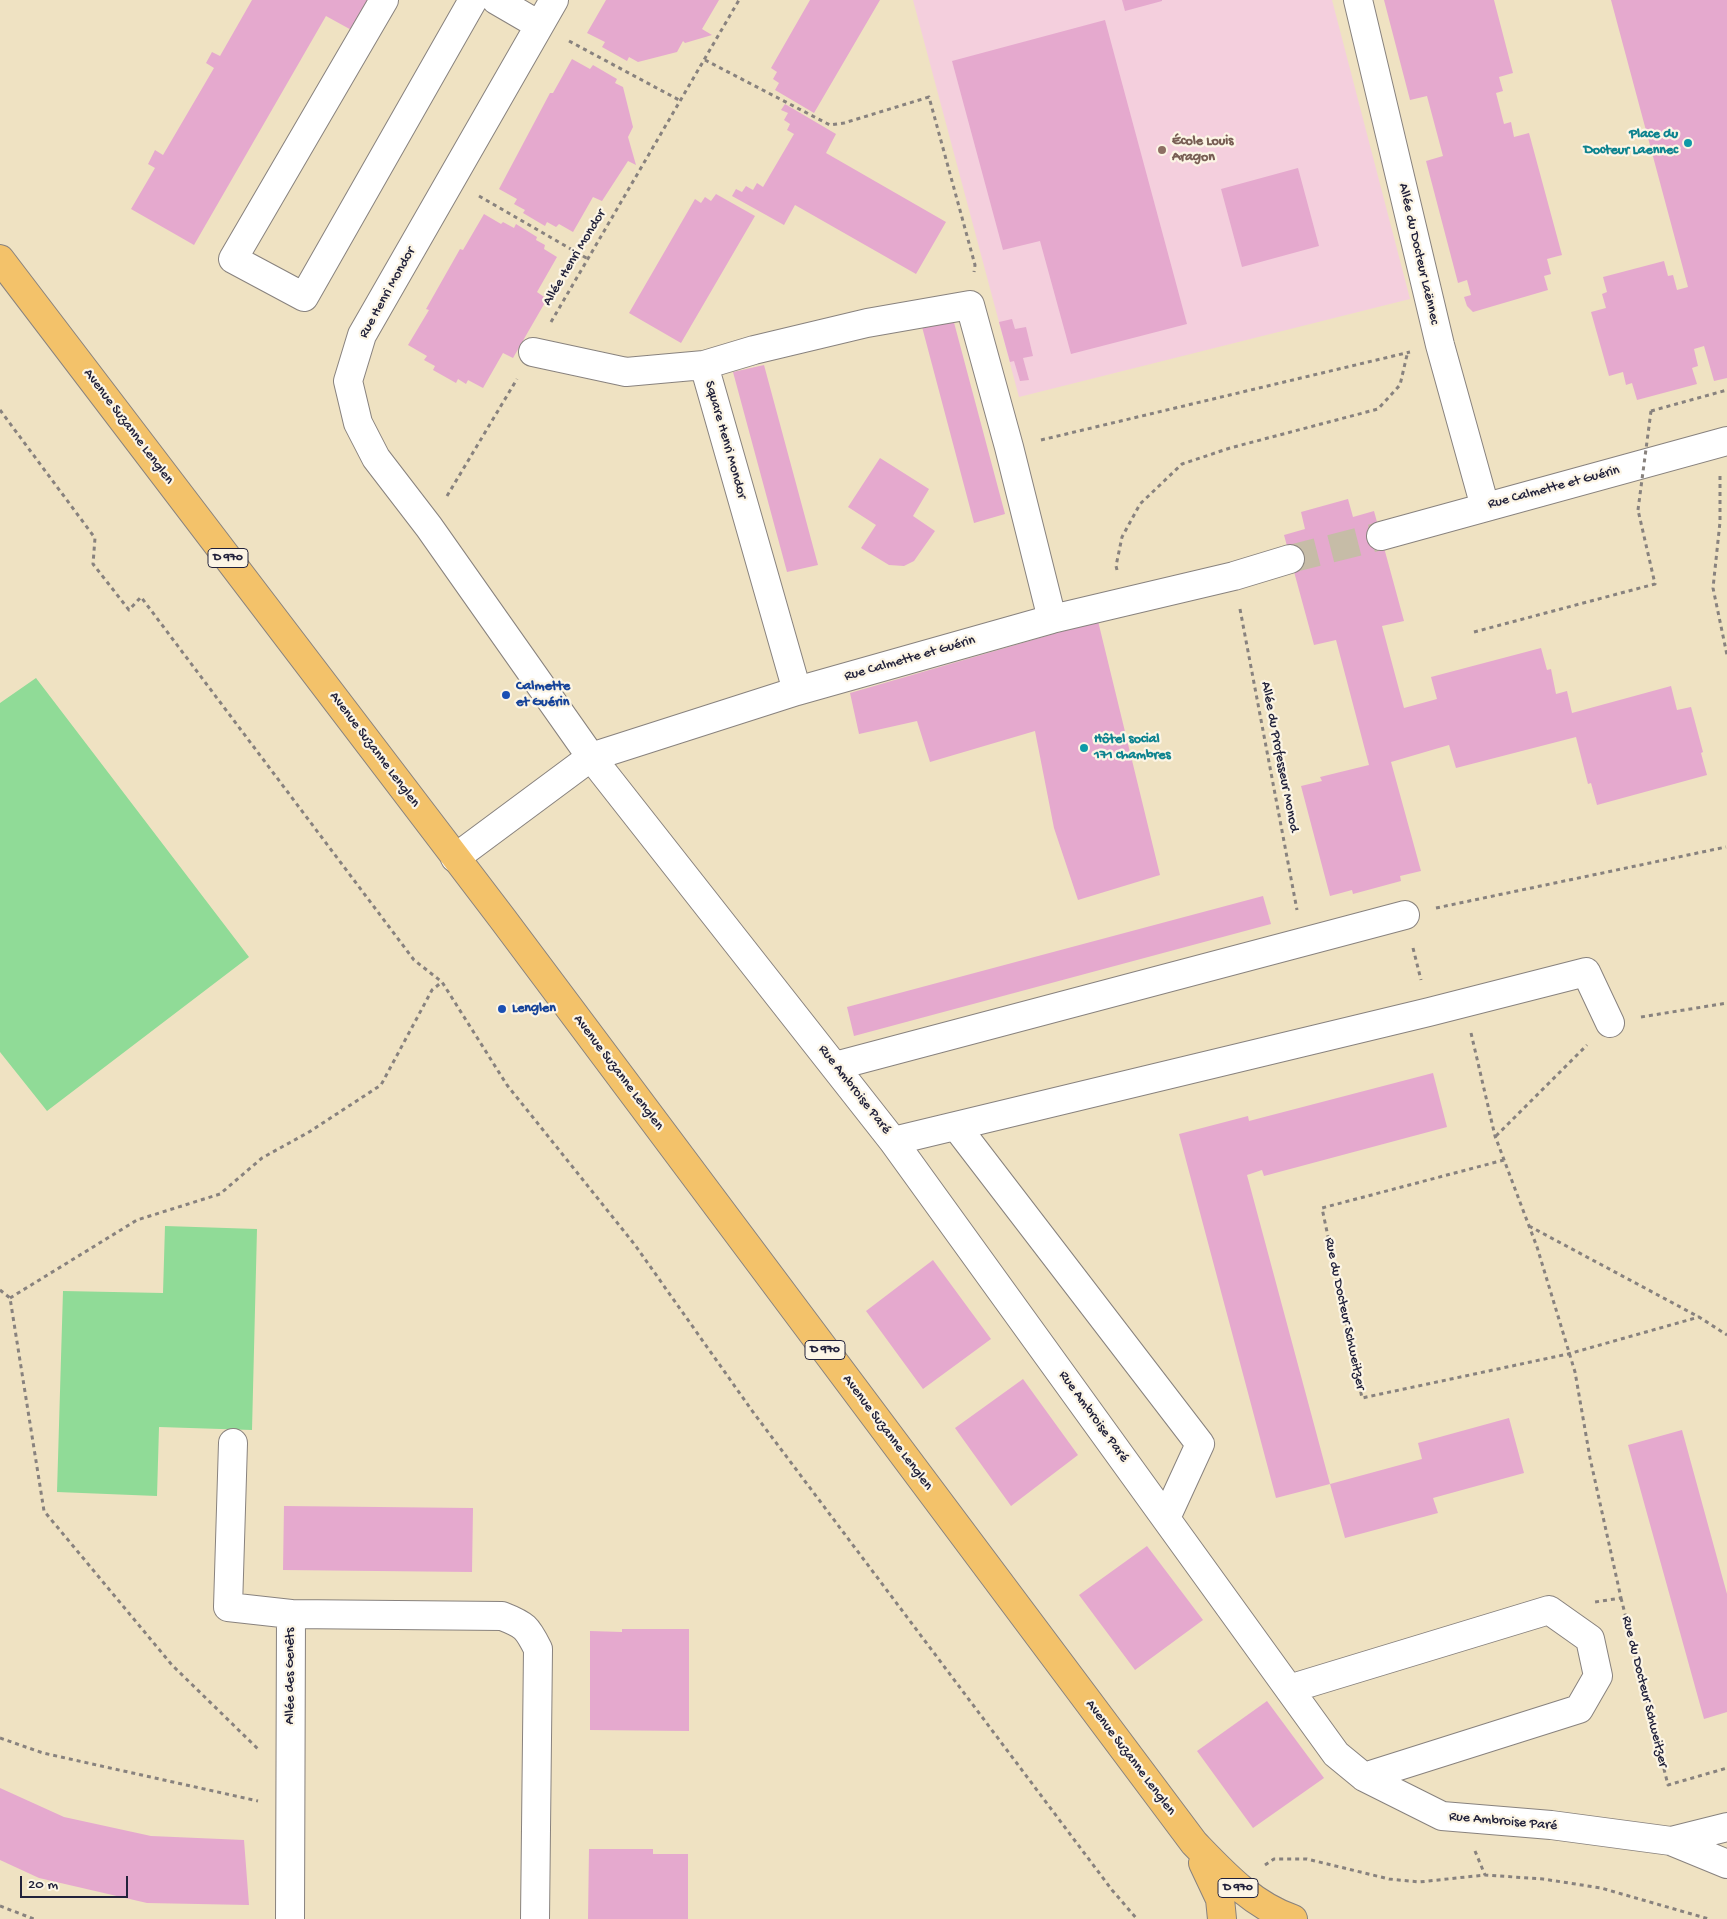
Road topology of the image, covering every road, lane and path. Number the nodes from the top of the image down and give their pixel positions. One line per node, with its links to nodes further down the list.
1 (384, 0): 2 (street)
2 (473, 0)
3 (496, 0): 7 (street)
4 (554, 0): 7 (street, Rue Henri Mondor)
5 (740, 0): 8 (path, Allée Henri Mondor)
6 (1358, 0): 14 (street, Allée du Docteur Laënnec)
7 (539, 25): 9 (path); 10 (street, Rue Henri Mondor)
8 (705, 60): 9 (path, Allée Henri Mondor); 13 (path)
9 (681, 101): 12 (path, Allée Henri Mondor)
10 (453, 180): 12 (path); 23 (street, Rue Henri Mondor)
11 (0, 259): 34 (main road, Avenue Suzanne Lenglen / D 970)
12 (588, 259): 15 (path, Allée Henri Mondor)
13 (970, 305): 17 (street, Square Henri Mondor); 21 (street)
14 (1440, 345): 16 (path); 22 (street, Allée du Docteur Laënnec)
15 (532, 352): 17 (street); 23 (path, Allée Henri Mondor)
16 (1408, 352): 21 (path); 27 (path)
17 (704, 365): 31 (street, Square Henri Mondor)
18 (1727, 390): 29 (path, bridge)
19 (0, 410): 37 (path)
20 (1724, 442): 22 (street, Rue Calmette et Guérin); 30 (path)
21 (1009, 448): 28 (street)
22 (1484, 507): 24 (street, Rue Calmette et Guérin)
23 (429, 526): 32 (street, Rue Henri Mondor)
24 (1381, 536)
25 (1290, 559): 26 (street, Rue Calmette et Guérin)
26 (1234, 576): 27 (street, Rue Calmette et Guérin); 36 (path, Allée du Professeur Monod)
27 (1127, 601): 28 (street, Rue Calmette et Guérin)
28 (1052, 619): 31 (street, Rue Calmette et Guérin)
29 (1474, 632)
30 (1727, 655)
31 (797, 690): 32 (street, Rue Calmette et Guérin)
32 (590, 757): 34 (street, Rue Calmette et Guérin); 41 (street, Rue Ambroise Paré)
33 (1727, 847): 35 (path)
34 (455, 858): 64 (main road, Avenue Suzanne Lenglen / D 970)
35 (1405, 914): 36 (street); 39 (path)
36 (1303, 942): 41 (street)
37 (442, 982): 47 (path); 71 (path)
38 (1464, 1004): 39 (street); 40 (street); 44 (path, Rue du Docteur Schweitzer)
39 (1429, 1012): 42 (street)
40 (1610, 1023)
41 (835, 1066): 43 (street, Rue Ambroise Paré)
42 (956, 1126): 43 (street); 52 (street)
43 (894, 1141): 52 (street, Rue Ambroise Paré)
44 (1504, 1160): 45 (path, Rue du Docteur Schweitzer); 50 (path, Rue du Docteur Schweitzer)
45 (1529, 1226): 48 (path); 50 (path, Rue du Docteur Schweitzer)
46 (0, 1290): 47 (path)
47 (10, 1298): 60 (path)
48 (1700, 1318): 49 (path); 50 (path)
49 (1727, 1336)
50 (1568, 1354): 53 (path, Rue du Docteur Schweitzer)
51 (233, 1443): 55 (street)
52 (1166, 1518): 56 (street, Rue Ambroise Paré)
53 (1621, 1598): 54 (path, Rue du Docteur Schweitzer); 58 (path, Rue du Docteur Schweitzer)
54 (1549, 1610): 56 (street); 59 (street)
55 (291, 1614): 60 (street, Allée des Genêts); 70 (street, Allée des Genêts)
56 (1290, 1688): 59 (street, Rue Ambroise Paré)
57 (0, 1738): 61 (path)
58 (1727, 1768)
59 (1364, 1777): 63 (street, Rue Ambroise Paré)
60 (290, 1782): 61 (street, Allée des Genêts)
61 (291, 1809): 69 (street, Allée des Genêts)
62 (1727, 1827): 63 (street)
63 (1671, 1841): 65 (street, Rue Ambroise Paré)
64 (1194, 1844): 72 (main road, Avenue Suzanne Lenglen / D 970); 73 (main road, Avenue Suzanne Lenglen / D 970)
65 (1727, 1864)
66 (1258, 1870): 74 (path)
67 (0, 1906): 68 (path)
68 (34, 1919)
69 (290, 1919)
70 (535, 1919)
71 (1137, 1919)
72 (1222, 1919)
73 (1293, 1919)
74 (1709, 1919)

